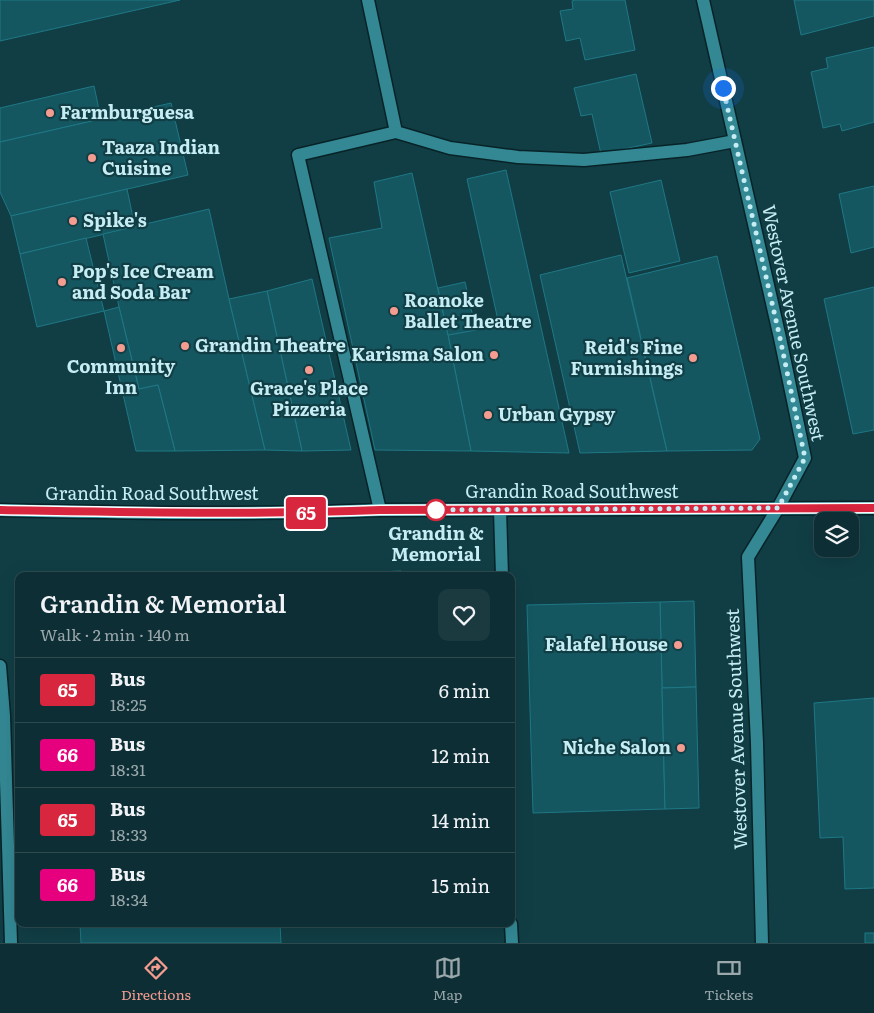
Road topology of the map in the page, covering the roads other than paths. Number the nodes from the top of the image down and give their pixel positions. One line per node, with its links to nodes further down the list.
1 (368, 0): 3 (street)
2 (703, 0): 4 (street, Westover Avenue Southwest)
3 (396, 132): 4 (street); 8 (street)
4 (735, 141): 5 (street, Westover Avenue Southwest)
5 (778, 508): 6 (main road, Grandin Road Southwest); 9 (main road, Grandin Road Southwest); 16 (street, Westover Avenue Southwest)
6 (874, 508)
7 (0, 510): 8 (main road, Grandin Road Southwest)
8 (380, 510): 9 (main road, Grandin Road Southwest)
9 (500, 510): 10 (street)
10 (502, 572)
11 (0, 666): 12 (street)
12 (2, 716): 14 (street)
13 (511, 927): 15 (street)
14 (11, 943)
15 (512, 943)
16 (762, 943)

